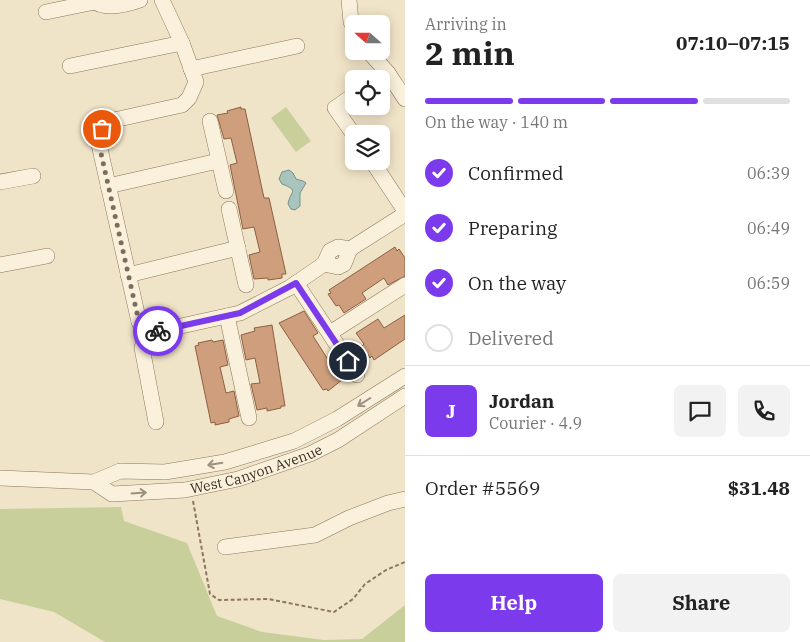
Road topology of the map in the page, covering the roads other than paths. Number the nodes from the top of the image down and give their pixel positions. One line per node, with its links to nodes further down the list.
1 (140, 0): 4 (street)
2 (162, 0): 7 (street)
3 (349, 0): 6 (street)
4 (93, 1): 5 (street)
5 (46, 12)
6 (350, 15)
7 (182, 43): 9 (street); 10 (street)
8 (297, 46): 10 (street)
9 (70, 66)
10 (191, 69): 20 (street)
11 (390, 83): 12 (street)
12 (405, 99)
13 (345, 101): 15 (street)
14 (210, 121): 16 (street)
15 (347, 125)
16 (218, 161): 20 (street); 21 (street)
17 (378, 170): 23 (street)
18 (33, 176): 19 (street)
19 (0, 182)
20 (108, 186): 27 (street)
21 (226, 191)
22 (229, 209): 24 (street)
23 (405, 212): 28 (street)
24 (238, 248): 27 (street); 29 (street)
25 (48, 256): 26 (street)
26 (0, 265)
27 (128, 274): 32 (street)
28 (296, 283): 31 (street); 33 (street)
29 (246, 284)
30 (405, 285): 33 (street)
31 (227, 316): 32 (street); 37 (street)
32 (149, 328): 38 (street)
33 (330, 334): 34 (street)
34 (357, 375)
35 (405, 376): 40 (street, West Canyon Avenue, one-way to 40)
36 (405, 396): 40 (street, West Canyon Avenue, one-way to 36)
37 (249, 418)
38 (156, 422)
39 (0, 478): 40 (street, West Canyon Avenue)
40 (94, 482)
41 (405, 500): 42 (street)
42 (225, 547)

